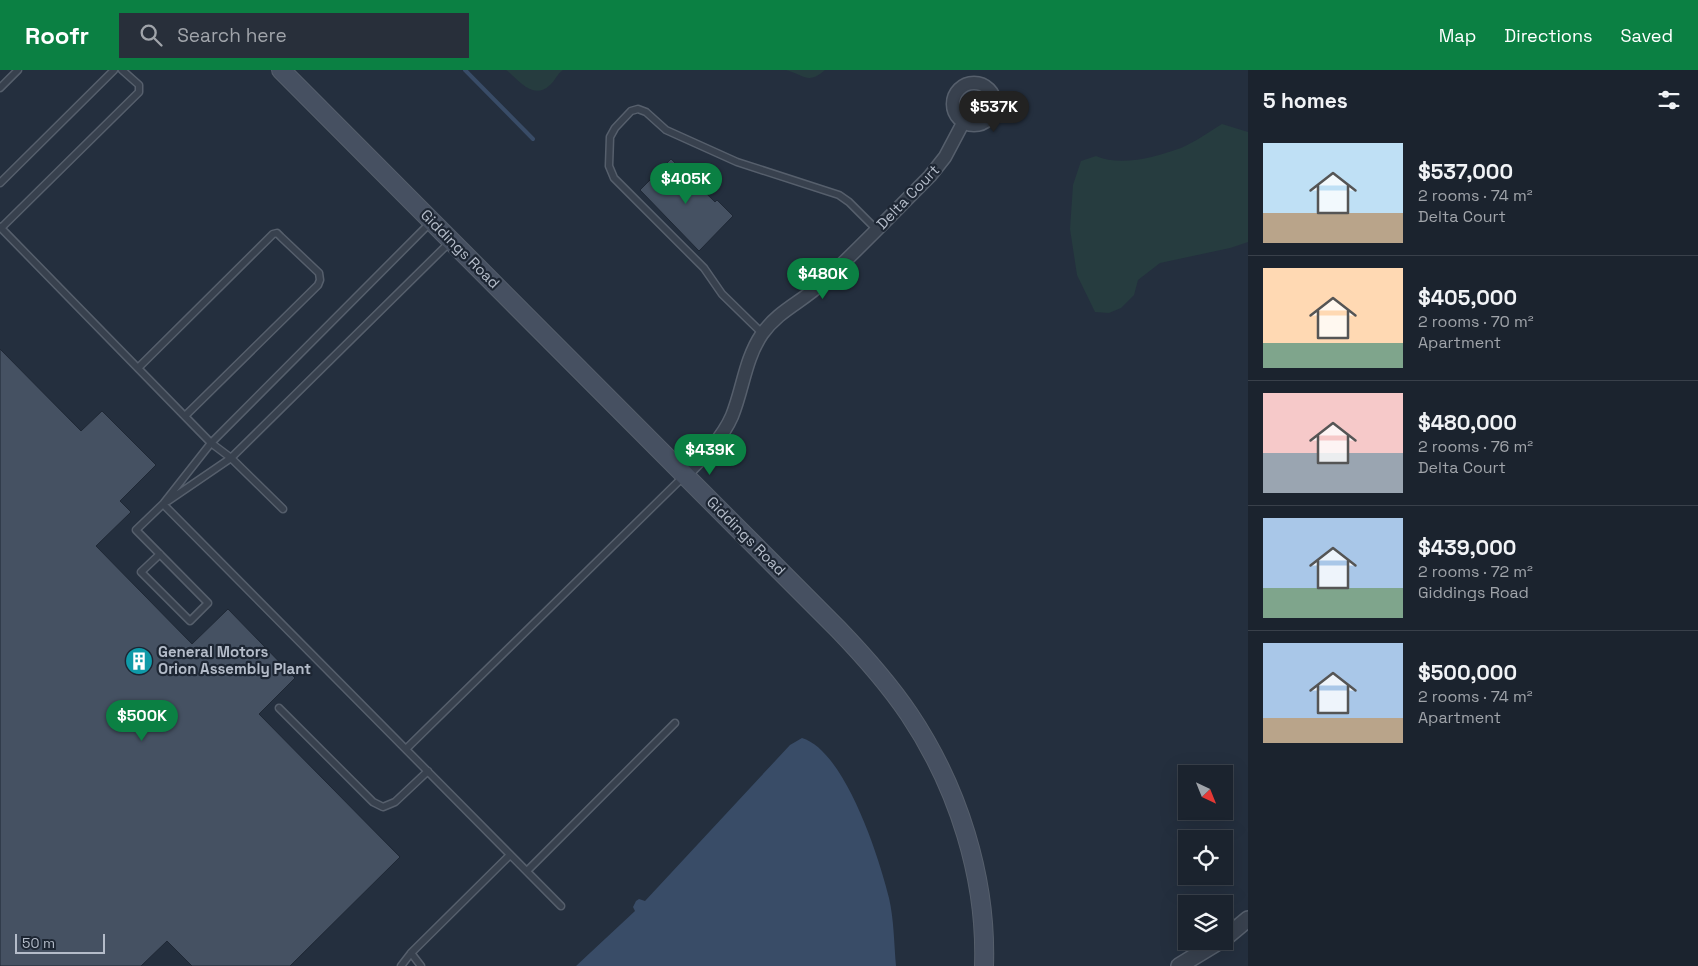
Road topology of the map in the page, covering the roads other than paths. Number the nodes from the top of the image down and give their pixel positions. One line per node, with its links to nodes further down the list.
1 (18, 70): 5 (lane)
2 (114, 70): 7 (lane)
3 (122, 70): 9 (lane)
4 (281, 70): 8 (main road, Giddings Road)
5 (0, 88)
6 (964, 123): 10 (street, Delta Court)
7 (0, 183)
8 (432, 221): 11 (main road, Giddings Road); 15 (lane)
9 (0, 227): 13 (lane)
10 (876, 229): 12 (street, Delta Court); 12 (lane)
11 (452, 241): 16 (lane); 17 (main road, Giddings Road)
12 (763, 334): 17 (street, Delta Court)
13 (138, 368): 14 (lane); 14 (lane)
14 (184, 416): 15 (lane)
15 (211, 443): 16 (lane); 18 (lane)
16 (231, 458): 18 (lane); 19 (lane)
17 (685, 475): 23 (lane); 34 (main road, Giddings Road)
18 (162, 504): 20 (lane); 23 (lane)
19 (283, 509)
20 (160, 554): 20 (lane)
21 (279, 708): 24 (lane)
22 (675, 723): 26 (lane)
23 (406, 749): 24 (lane)
24 (428, 772): 25 (lane)
25 (510, 854): 26 (lane); 31 (lane)
26 (527, 871): 27 (lane)
27 (562, 906)
28 (1248, 918): 29 (street)
29 (1233, 931)
30 (1205, 950): 35 (street)
31 (411, 953): 32 (lane); 33 (lane)
32 (401, 966)
33 (421, 966)
34 (984, 966)
35 (1179, 966)

